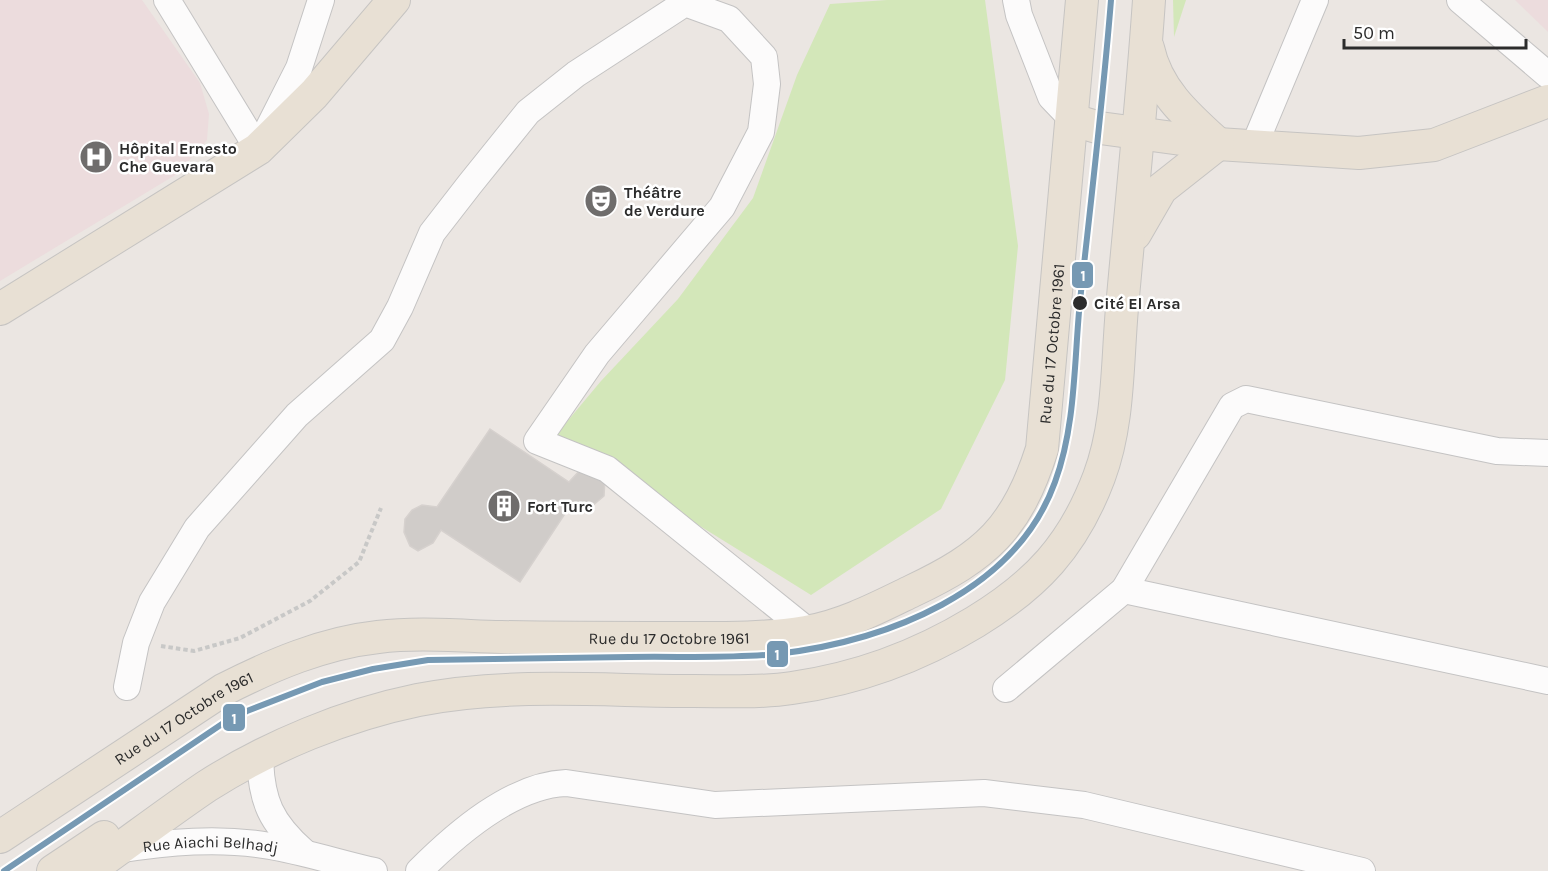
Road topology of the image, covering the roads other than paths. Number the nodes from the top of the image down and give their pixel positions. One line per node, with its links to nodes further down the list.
1 (167, 0): 16 (street)
2 (321, 0): 16 (street)
3 (394, 0): 16 (main road)
4 (1016, 0): 12 (street)
5 (1082, 0): 12 (main road, Rue du 17 Octobre 1961)
6 (1149, 0): 9 (main road)
7 (1315, 0): 15 (street)
8 (1460, 0): 10 (street)
9 (1146, 40): 13 (main road); 14 (main road)
10 (1548, 75)
11 (1548, 101): 15 (main road)
12 (1073, 120): 13 (main road); 21 (main road, Rue du 17 Octobre 1961)
13 (1138, 134): 14 (main road); 17 (main road)
14 (1218, 144): 15 (main road); 17 (main road)
15 (1254, 146)
16 (258, 149): 18 (main road)
17 (1130, 243): 26 (main road)
18 (0, 309)
19 (1548, 453): 20 (street)
20 (1124, 590): 23 (street); 25 (street)
21 (807, 631): 22 (main road, Rue du 17 Octobre 1961); 24 (street)
22 (563, 638): 28 (main road, Rue du 17 Octobre 1961); 31 (main road)
23 (1548, 681)
24 (127, 687)
25 (1006, 689)
26 (490, 690): 27 (main road); 32 (main road)
27 (260, 757): 29 (main road); 30 (street, Rue Aiachi Belhadj)
28 (0, 837)
29 (117, 850): 30 (street, Rue Aiachi Belhadj); 33 (main road)
30 (304, 853): 34 (street, Rue Aiachi Belhadj)
31 (0, 857)
32 (53, 871)
33 (88, 871)
34 (374, 871)
35 (419, 871): 36 (street)
36 (1361, 871)

